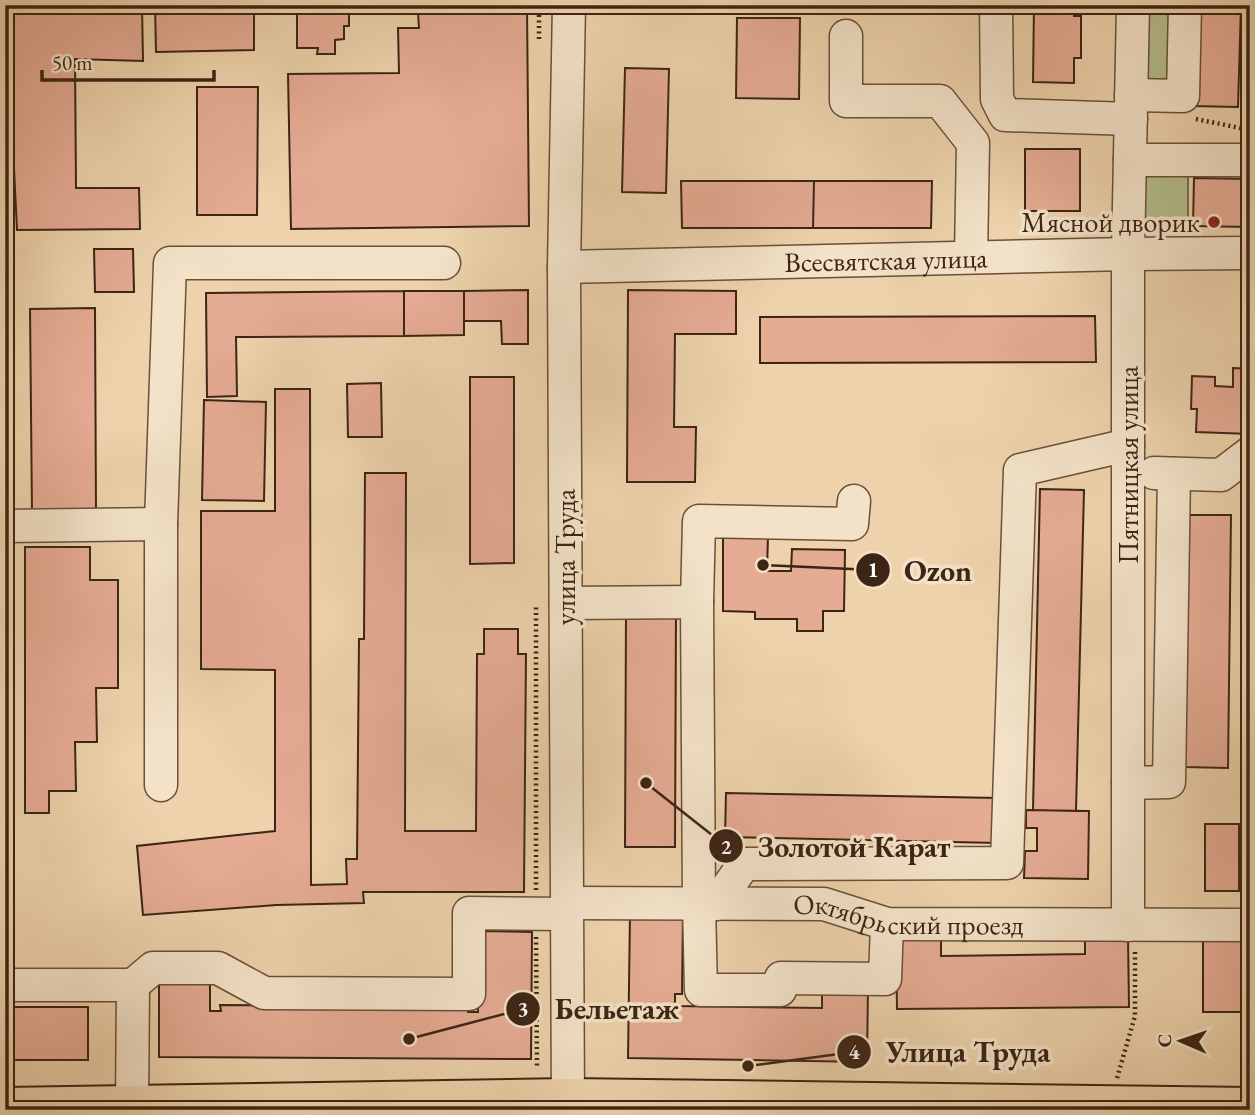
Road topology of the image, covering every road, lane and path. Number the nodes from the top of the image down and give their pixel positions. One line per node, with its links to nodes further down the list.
1 (569, 5): 15 (street, улица Труда)
2 (996, 5): 7 (street)
3 (1133, 5): 7 (street, Пятницкая улица)
4 (1185, 5): 6 (street)
5 (846, 36): 13 (street)
6 (1183, 96): 7 (street); 8 (path)
7 (1131, 107): 9 (street, Пятницкая улица)
8 (1250, 130)
9 (1130, 160): 10 (street); 12 (street, Пятницкая улица)
10 (1250, 160)
11 (1250, 253): 12 (street, Всесвятская улица)
12 (1128, 254): 13 (street, Всесвятская улица); 17 (street, Пятницкая улица)
13 (971, 257): 15 (street, Всесвятская улица)
14 (444, 262): 20 (street)
15 (564, 267): 23 (street, улица Труда)
16 (1250, 453): 18 (street)
17 (1128, 459): 18 (street); 24 (street, Пятницкая улица); 26 (street)
18 (1174, 474): 24 (street)
19 (853, 501): 22 (street)
20 (161, 524): 21 (street); 25 (street)
21 (5, 526)
22 (697, 602): 23 (street); 26 (street)
23 (566, 603): 27 (street, улица Труда)
24 (1128, 783): 29 (street, Пятницкая улица)
25 (160, 785)
26 (707, 904): 27 (street, Октябрьский проезд); 28 (street, Октябрьский проезд); 28 (street)
27 (567, 909): 33 (street, Октябрьский проезд); 34 (street, улица Труда)
28 (887, 924): 29 (street, Октябрьский проезд)
29 (1128, 925): 30 (street, Октябрьский проезд)
30 (1250, 925)
31 (1135, 984): 38 (path)
32 (5, 985): 33 (street)
33 (133, 985): 35 (street)
34 (568, 1104): 35 (main road); 38 (main road)
35 (132, 1106): 36 (main road)
36 (5, 1107)
37 (1250, 1107): 38 (main road)
38 (1111, 1108)

